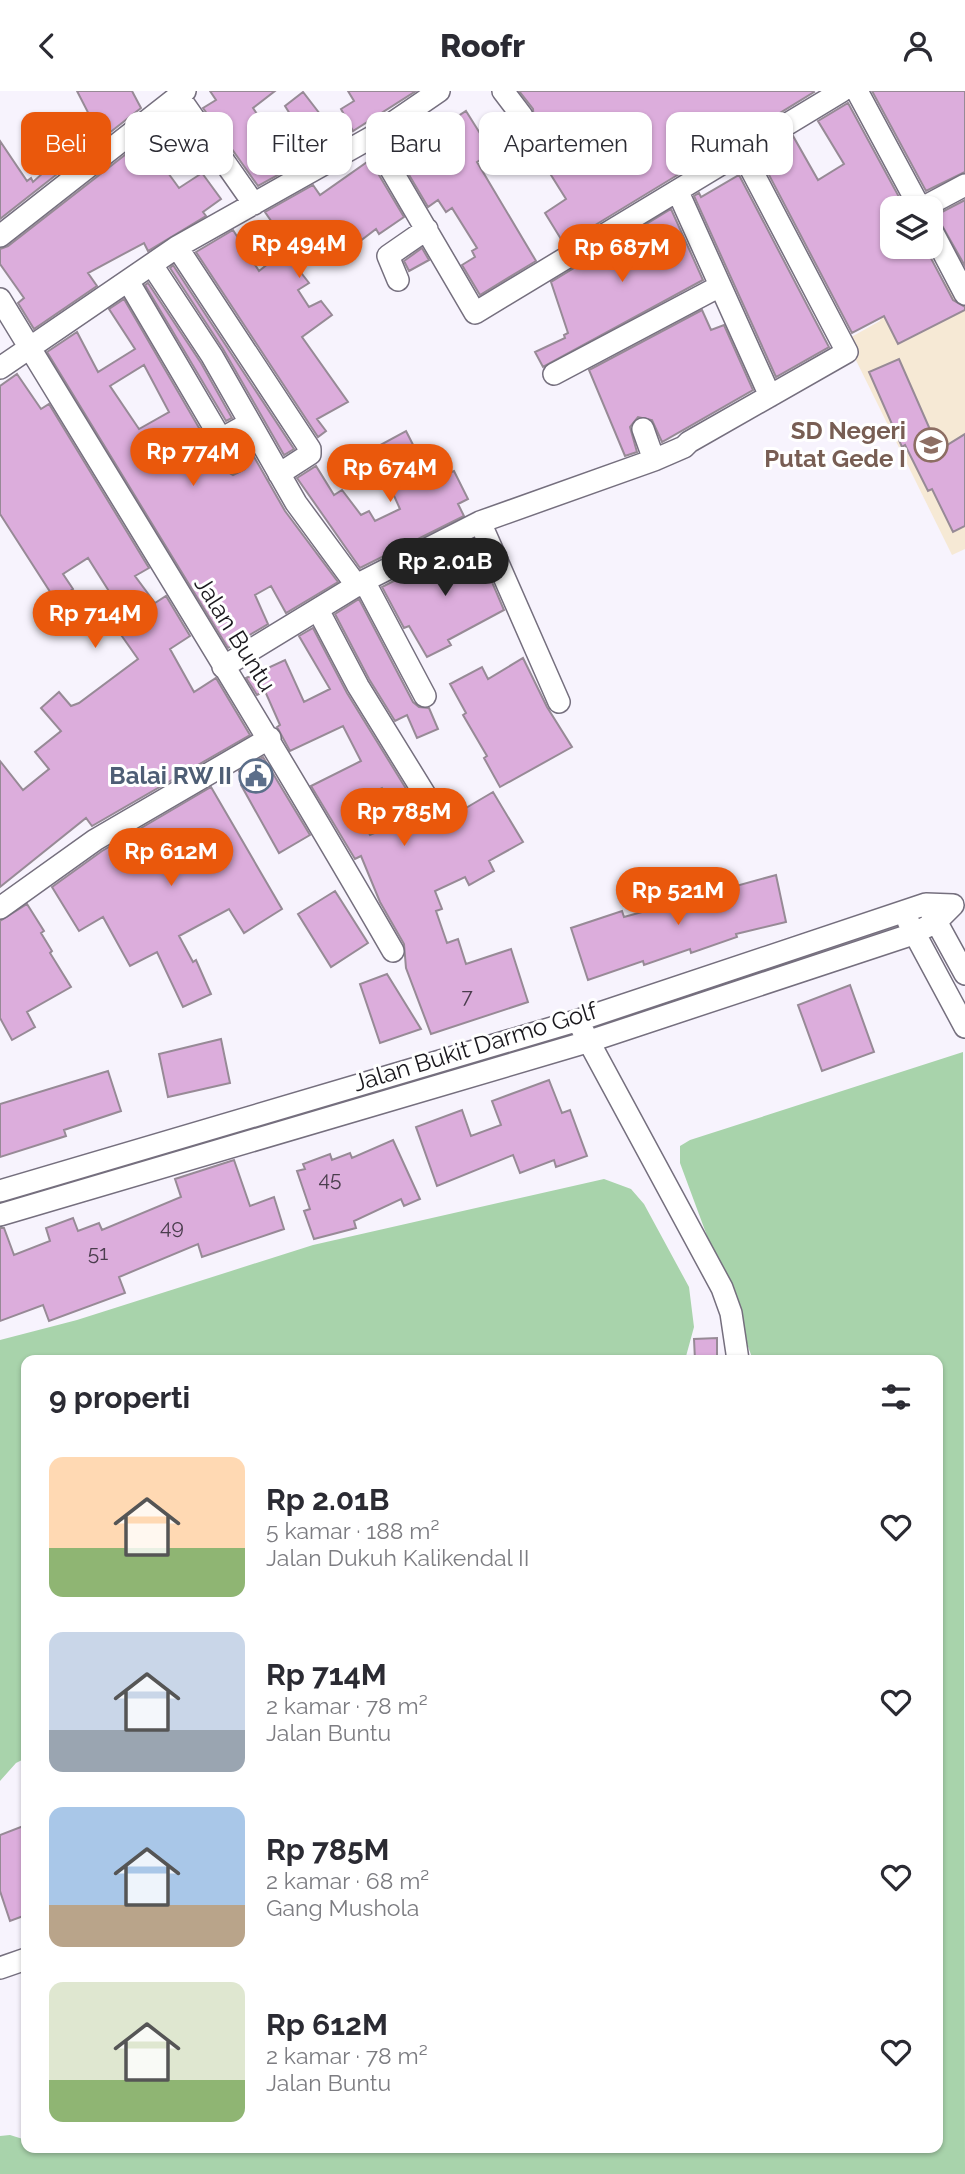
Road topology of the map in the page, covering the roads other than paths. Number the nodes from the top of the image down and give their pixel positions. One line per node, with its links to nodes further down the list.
1 (439, 91): 6 (street)
2 (503, 91): 7 (street)
3 (842, 91): 8 (street)
4 (857, 91): 15 (street)
5 (182, 94): 17 (street); 19 (street)
6 (408, 112)
7 (519, 112)
8 (793, 121)
9 (366, 140): 17 (street)
10 (395, 175): 18 (street)
11 (705, 175): 14 (street)
12 (754, 175): 31 (street)
13 (965, 185): 16 (street)
14 (678, 192): 18 (street); 26 (street)
15 (914, 196)
16 (943, 196)
17 (254, 204): 20 (street)
18 (427, 229): 23 (street)
19 (0, 236)
20 (177, 247): 22 (street); 37 (street)
21 (943, 249): 25 (street)
22 (152, 265): 24 (street); 32 (street)
23 (398, 280)
24 (128, 281): 28 (street); 34 (street)
25 (963, 283)
26 (720, 286): 30 (street); 31 (street)
27 (0, 299): 28 (street, Jalan Buntu)
28 (29, 346): 29 (street); 41 (street, Jalan Buntu)
29 (0, 368)
30 (554, 374)
31 (770, 396): 35 (street)
32 (250, 423): 34 (street); 37 (street)
33 (643, 429): 35 (street)
34 (221, 439): 36 (street)
35 (654, 460): 38 (street)
36 (234, 462)
37 (279, 474): 39 (street)
38 (480, 522): 39 (street); 43 (street)
39 (361, 583): 40 (street); 42 (street)
40 (318, 610): 41 (street); 45 (street)
41 (223, 667): 44 (street, Jalan Buntu)
42 (425, 696)
43 (559, 702)
44 (270, 738): 47 (street); 51 (street, Jalan Buntu)
45 (437, 814)
46 (959, 901): 49 (street, Jalan Bukit Darmo Golf)
47 (0, 908)
48 (903, 912): 49 (street, Jalan Bukit Darmo Golf); 50 (street); 53 (street, Jalan Bukit Darmo Golf)
49 (931, 913): 50 (street, Jalan Bukit Darmo Golf); 52 (street)
50 (913, 934): 54 (street); 55 (street, Jalan Bukit Darmo Golf)
51 (393, 951)
52 (965, 974)
53 (579, 1020): 55 (street); 56 (street, Jalan Bukit Darmo Golf)
54 (965, 1027)
55 (587, 1042): 57 (street, Jalan Bukit Darmo Golf); 58 (street)
56 (0, 1191)
57 (0, 1215)
58 (737, 1355)
59 (21, 1961): 60 (street)
60 (0, 1968)

